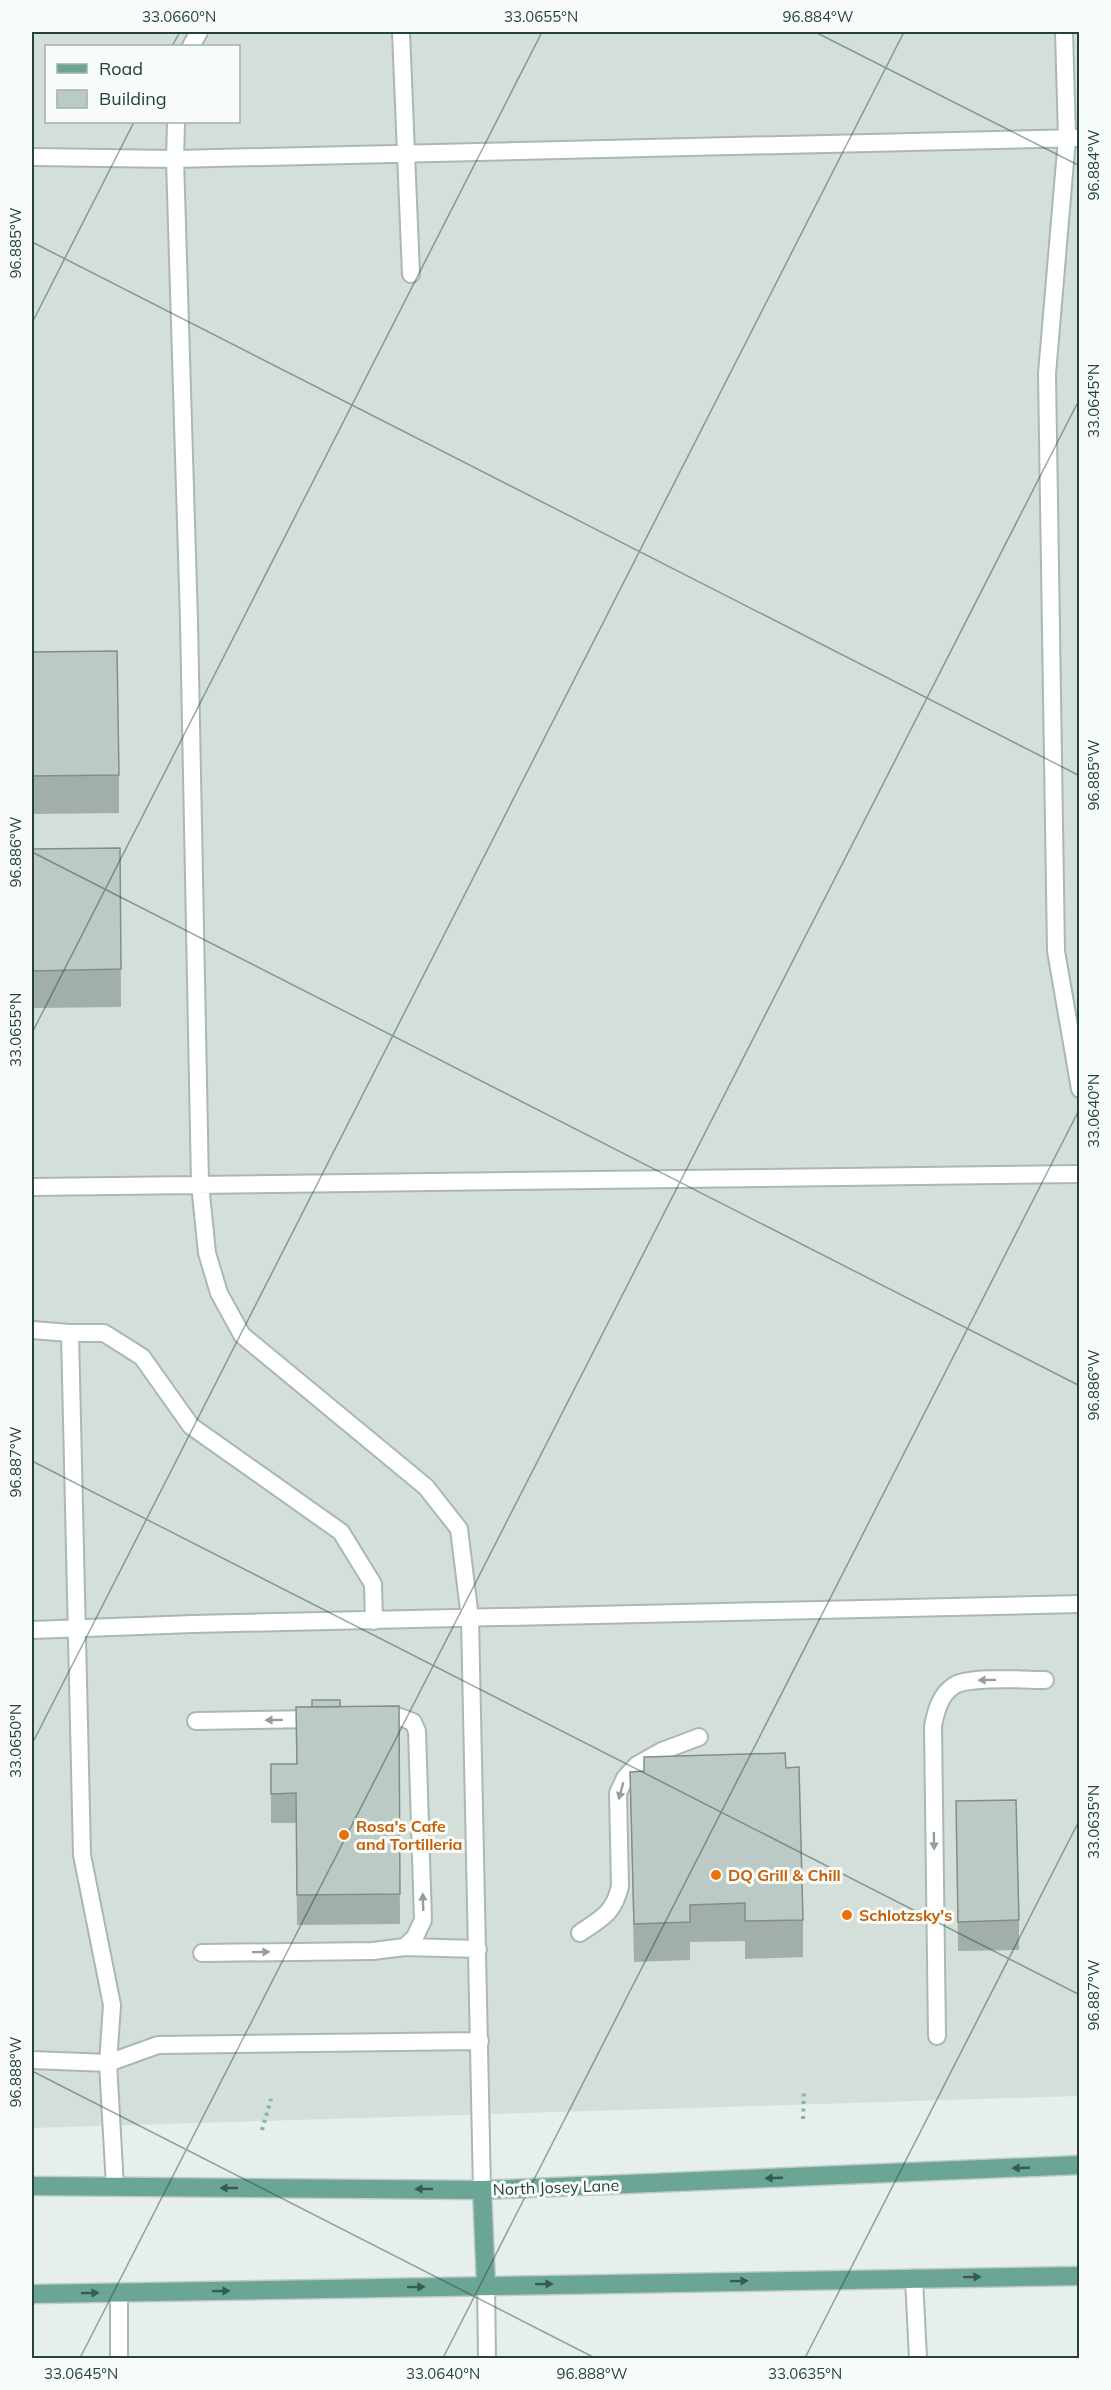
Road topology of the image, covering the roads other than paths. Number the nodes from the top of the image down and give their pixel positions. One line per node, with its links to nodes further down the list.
1 (401, 32): 5 (lane)
2 (1064, 32): 4 (lane)
3 (176, 123): 7 (lane)
4 (1073, 138): 5 (lane); 9 (lane)
5 (406, 154): 7 (lane); 8 (lane)
6 (32, 157): 7 (lane)
7 (175, 159): 11 (lane)
8 (411, 274)
9 (1080, 1089)
10 (1080, 1174): 11 (lane)
11 (200, 1184): 12 (lane); 16 (lane)
12 (32, 1187)
13 (32, 1330): 14 (lane)
14 (70, 1333): 17 (lane); 18 (lane)
15 (1080, 1604): 16 (lane)
16 (470, 1618): 17 (lane); 27 (lane)
17 (374, 1621): 18 (lane)
18 (77, 1627): 19 (lane); 32 (lane)
19 (32, 1630)
20 (1045, 1680): 29 (lane, one-way to 29)
21 (328, 1718): 23 (lane, one-way to 23)
22 (364, 1718): 26 (lane, one-way to 22)
23 (196, 1721)
24 (699, 1737): 25 (lane, one-way to 25)
25 (580, 1933)
26 (405, 1947): 27 (lane); 28 (lane, one-way to 26)
27 (478, 1949): 30 (lane)
28 (202, 1953)
29 (937, 2036)
30 (480, 2041): 32 (lane); 36 (lane)
31 (32, 2060): 32 (lane)
32 (108, 2063): 35 (lane)
33 (1080, 2165): 36 (main road, North Josey Lane, one-way to 36)
34 (32, 2186): 35 (main road, North Josey Lane)
35 (115, 2187): 36 (main road, North Josey Lane, one-way to 35)
36 (482, 2190): 39 (main road)
37 (1080, 2276): 38 (main road, one-way to 37)
38 (914, 2278): 39 (main road, one-way to 38); 44 (lane)
39 (486, 2285): 40 (main road, one-way to 39); 43 (lane)
40 (118, 2292): 41 (main road, one-way to 40); 42 (lane)
41 (32, 2295)
42 (119, 2358)
43 (487, 2358)
44 (918, 2358)

